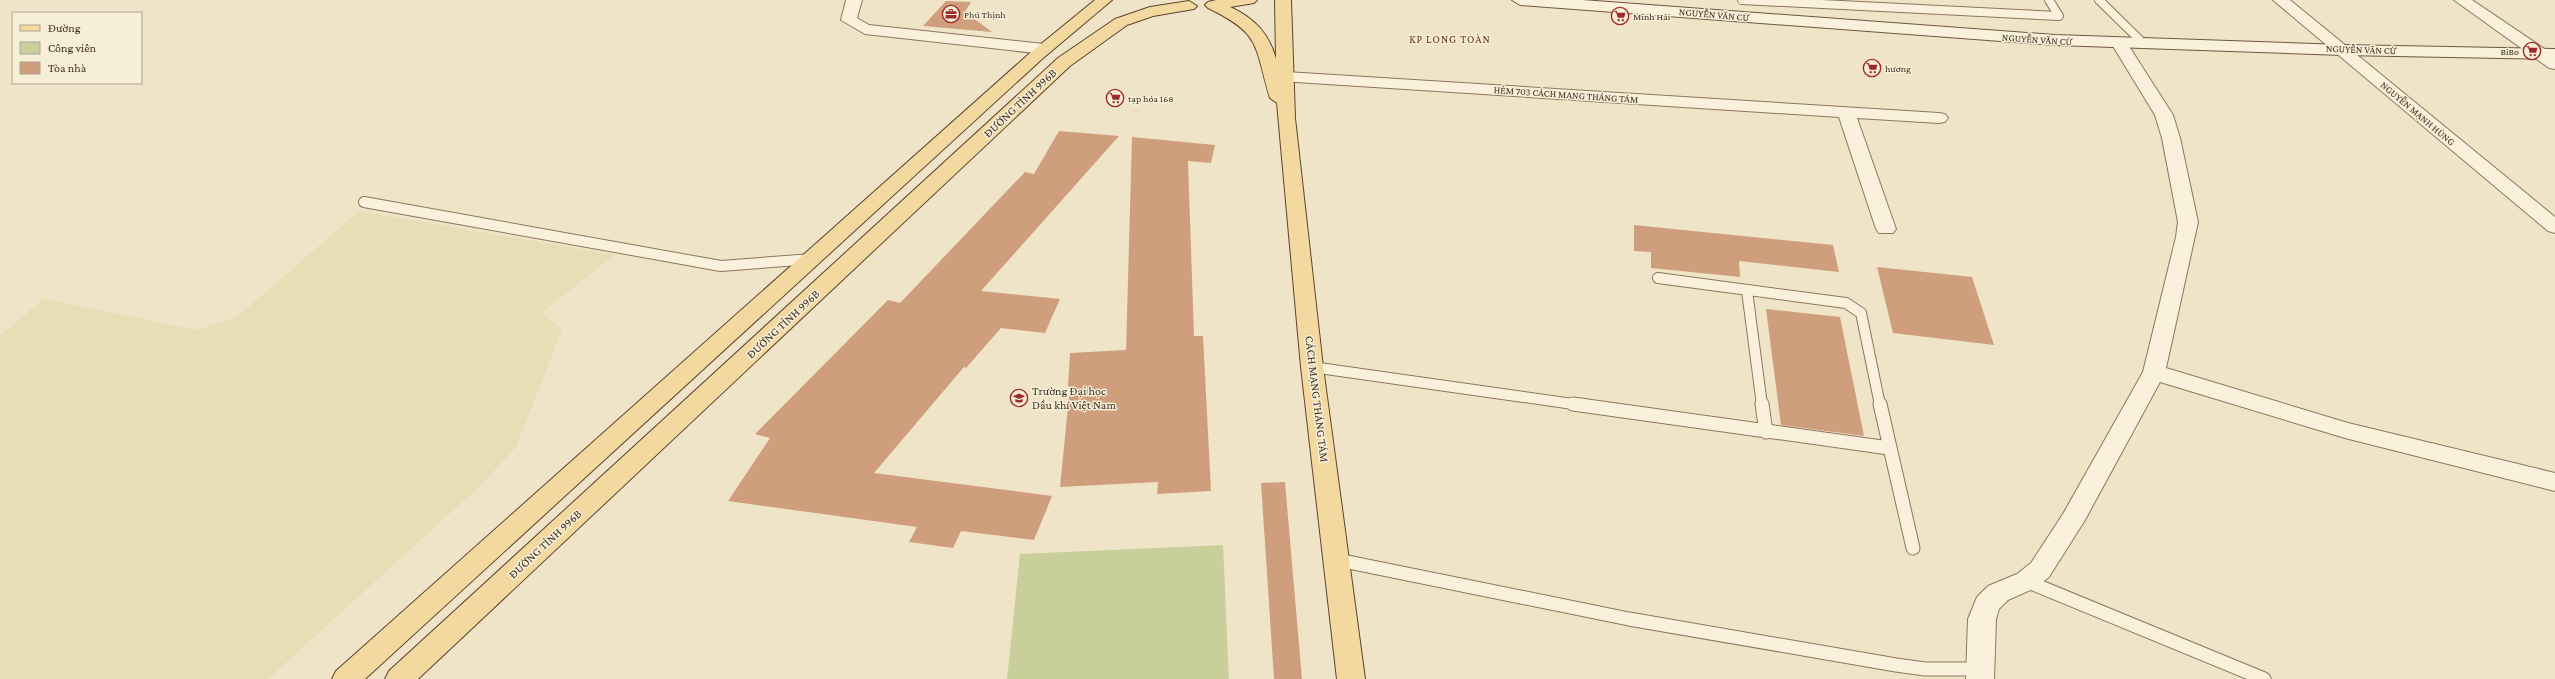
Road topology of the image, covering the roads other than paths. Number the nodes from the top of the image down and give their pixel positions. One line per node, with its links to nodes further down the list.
1 (854, 0): 17 (street)
2 (1104, 0): 17 (main road, ĐƯỜNG TỈNH 996B)
3 (1163, 0): 13 (main road)
4 (1249, 0): 12 (main road)
5 (1283, 0): 21 (main road, CÁCH MẠNG THÁNG TÁM)
6 (1520, 0): 14 (street, NGUYỄN VĂN CỪ)
7 (1742, 0): 8 (lane)
8 (2049, 0)
9 (2099, 0): 15 (lane)
10 (2281, 0): 16 (street, NGUYỄN MẠNH HÙNG)
11 (2462, 0): 18 (street)
12 (1213, 5): 13 (main road); 23 (main road, CÁCH MẠNG THÁNG TÁM)
13 (1189, 6): 19 (main road, ĐƯỜNG TỈNH 996B)
14 (2119, 44): 15 (street, NGUYỄN VĂN CỪ); 32 (street)
15 (2144, 44): 16 (street, NGUYỄN VĂN CỪ)
16 (2343, 50): 18 (street, NGUYỄN VĂN CỪ); 26 (street, NGUYỄN MẠNH HÙNG)
17 (1040, 52): 19 (main road); 28 (main road, ĐƯỜNG TỈNH 996B)
18 (2547, 54): 20 (street)
19 (1064, 62): 41 (main road, ĐƯỜNG TỈNH 996B)
20 (2555, 64)
21 (1286, 77): 22 (street, HẺM 703 CÁCH MẠNG THÁNG TÁM); 23 (main road, CÁCH MẠNG THÁNG TÁM)
22 (1846, 112): 24 (street, HẺM 703 CÁCH MẠNG THÁNG TÁM); 27 (street)
23 (1286, 118): 31 (main road, CÁCH MẠNG THÁNG TÁM)
24 (1939, 118)
25 (364, 202): 28 (lane)
26 (2555, 226)
27 (1886, 229)
28 (813, 259): 40 (main road, ĐƯỜNG TỈNH 996B)
29 (1658, 278): 30 (lane)
30 (1747, 291): 33 (lane); 34 (lane)
31 (1312, 367): 33 (lane); 37 (main road, CÁCH MẠNG THÁNG TÁM)
32 (2154, 372): 35 (street); 38 (street)
33 (1766, 432): 34 (lane)
34 (1889, 448): 36 (lane)
35 (2555, 482)
36 (1913, 548)
37 (1338, 560): 39 (lane); 42 (main road, CÁCH MẠNG THÁNG TÁM)
38 (2026, 581): 39 (street); 43 (lane)
39 (1979, 674)
40 (346, 679)
41 (399, 679)
42 (1352, 679)
43 (2264, 679)

